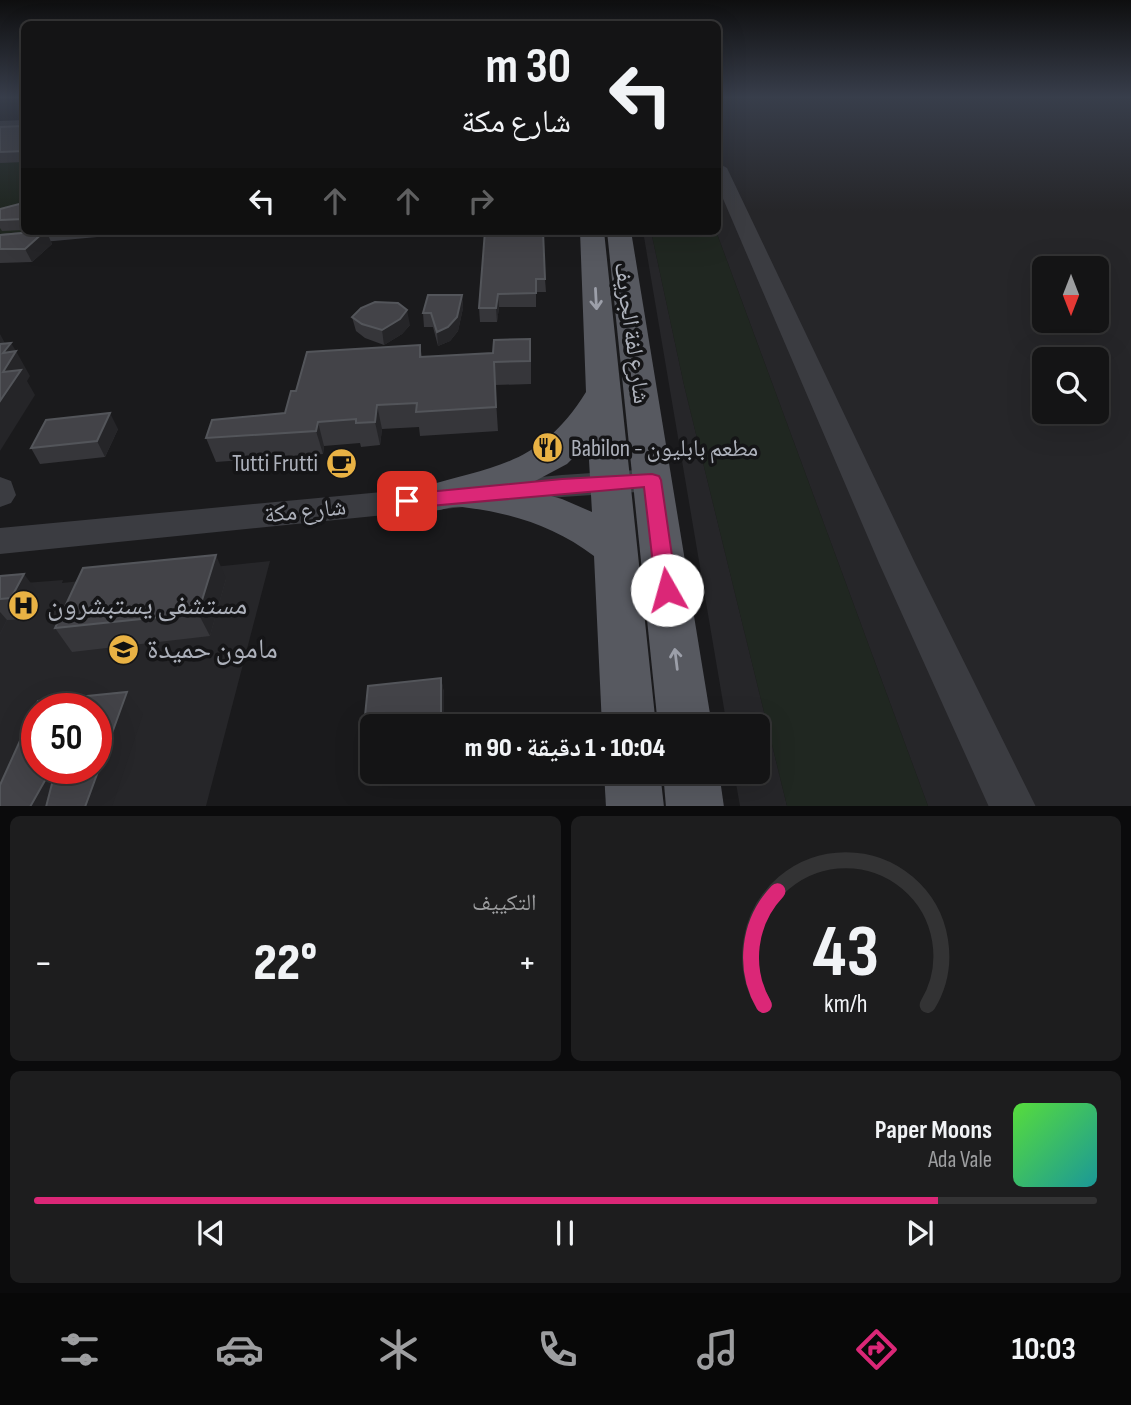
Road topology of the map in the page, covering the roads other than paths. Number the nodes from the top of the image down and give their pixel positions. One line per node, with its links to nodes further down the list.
1 (721, 175): 20 (street)
2 (54, 235): 5 (street)
3 (592, 235): 6 (main road, شارع لفة الجريف, one-way to 6)
4 (620, 235): 7 (main road, شارع لفة الجريف)
5 (0, 240)
6 (602, 394): 8 (main road, شارع لفة الجريف); 11 (main road)
7 (652, 480): 8 (street, شارع مكة); 15 (main road, شارع لفة الجريف, one-way to 7)
8 (608, 483): 11 (street, شارع مكة); 13 (main road, شارع لفة الجريف)
9 (0, 489): 10 (street)
10 (0, 495)
11 (452, 497): 12 (street, شارع مكة); 13 (main road)
12 (0, 541)
13 (616, 549): 14 (main road, شارع لفة الجريف)
14 (628, 714)
15 (683, 714)
16 (633, 784): 18 (main road)
17 (692, 784): 19 (main road)
18 (635, 806)
19 (695, 806)
20 (1013, 806)

